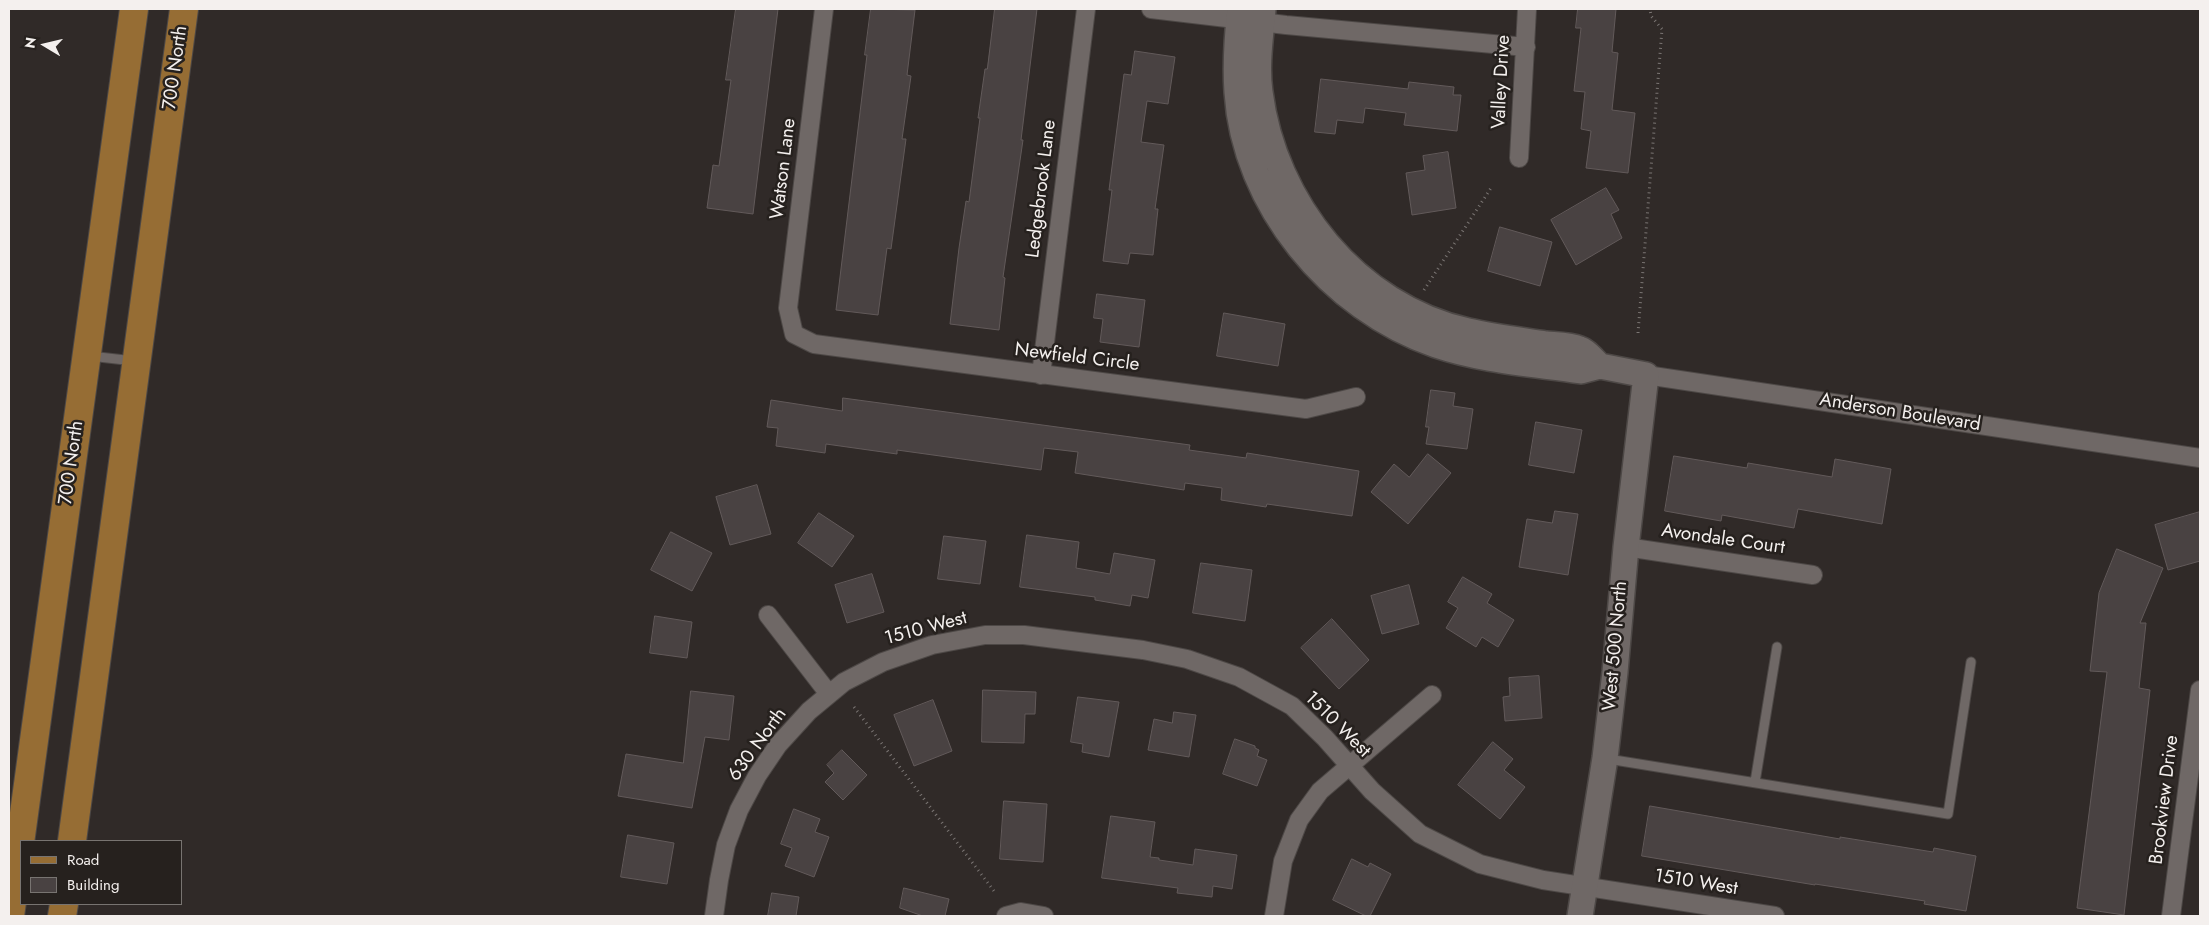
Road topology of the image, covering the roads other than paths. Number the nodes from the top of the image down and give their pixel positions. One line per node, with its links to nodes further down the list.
1 (134, 9): 11 (main road, 700 North)
2 (184, 9): 12 (main road, 700 North)
3 (824, 9): 10 (street, Watson Lane)
4 (1086, 9): 13 (street, Ledgebrook Lane)
5 (1151, 9): 7 (street)
6 (1527, 9): 8 (street, Valley Drive)
7 (1251, 15): 8 (street); 14 (street, Anderson Boulevard)
8 (1526, 47): 9 (street, Valley Drive)
9 (1519, 158)
10 (794, 334): 13 (street, Newfield Circle)
11 (87, 355): 12 (lane); 28 (main road, 700 North)
12 (135, 361): 29 (main road, 700 North)
13 (1041, 375): 15 (street, Newfield Circle)
14 (1646, 375): 16 (street, Anderson Boulevard); 17 (street, West 500 North)
15 (1356, 397)
16 (2200, 458)
17 (1626, 547): 18 (street, Avondale Court); 25 (street, West 500 North)
18 (1813, 575)
19 (768, 615): 23 (street)
20 (1777, 647): 27 (lane)
21 (1971, 662): 27 (lane)
22 (2200, 690): 40 (street, Brookview Drive)
23 (828, 694): 26 (street, 1510 West); 35 (street, 630 North)
24 (1432, 694): 26 (street)
25 (1605, 758): 27 (lane); 31 (street, West 500 North)
26 (1350, 767): 31 (street, 1510 West); 37 (street)
27 (1755, 782)
28 (20, 840)
29 (72, 840)
30 (20, 843): 34 (main road, 700 North)
31 (1584, 887): 32 (street, 1510 West); 38 (street, West 500 North)
32 (1721, 912): 39 (street, 1510 West)
33 (1008, 915): 36 (street)
34 (10, 916)
35 (714, 916)
36 (1044, 916)
37 (1274, 916)
38 (1580, 916)
39 (1775, 916)
40 (2171, 916)

